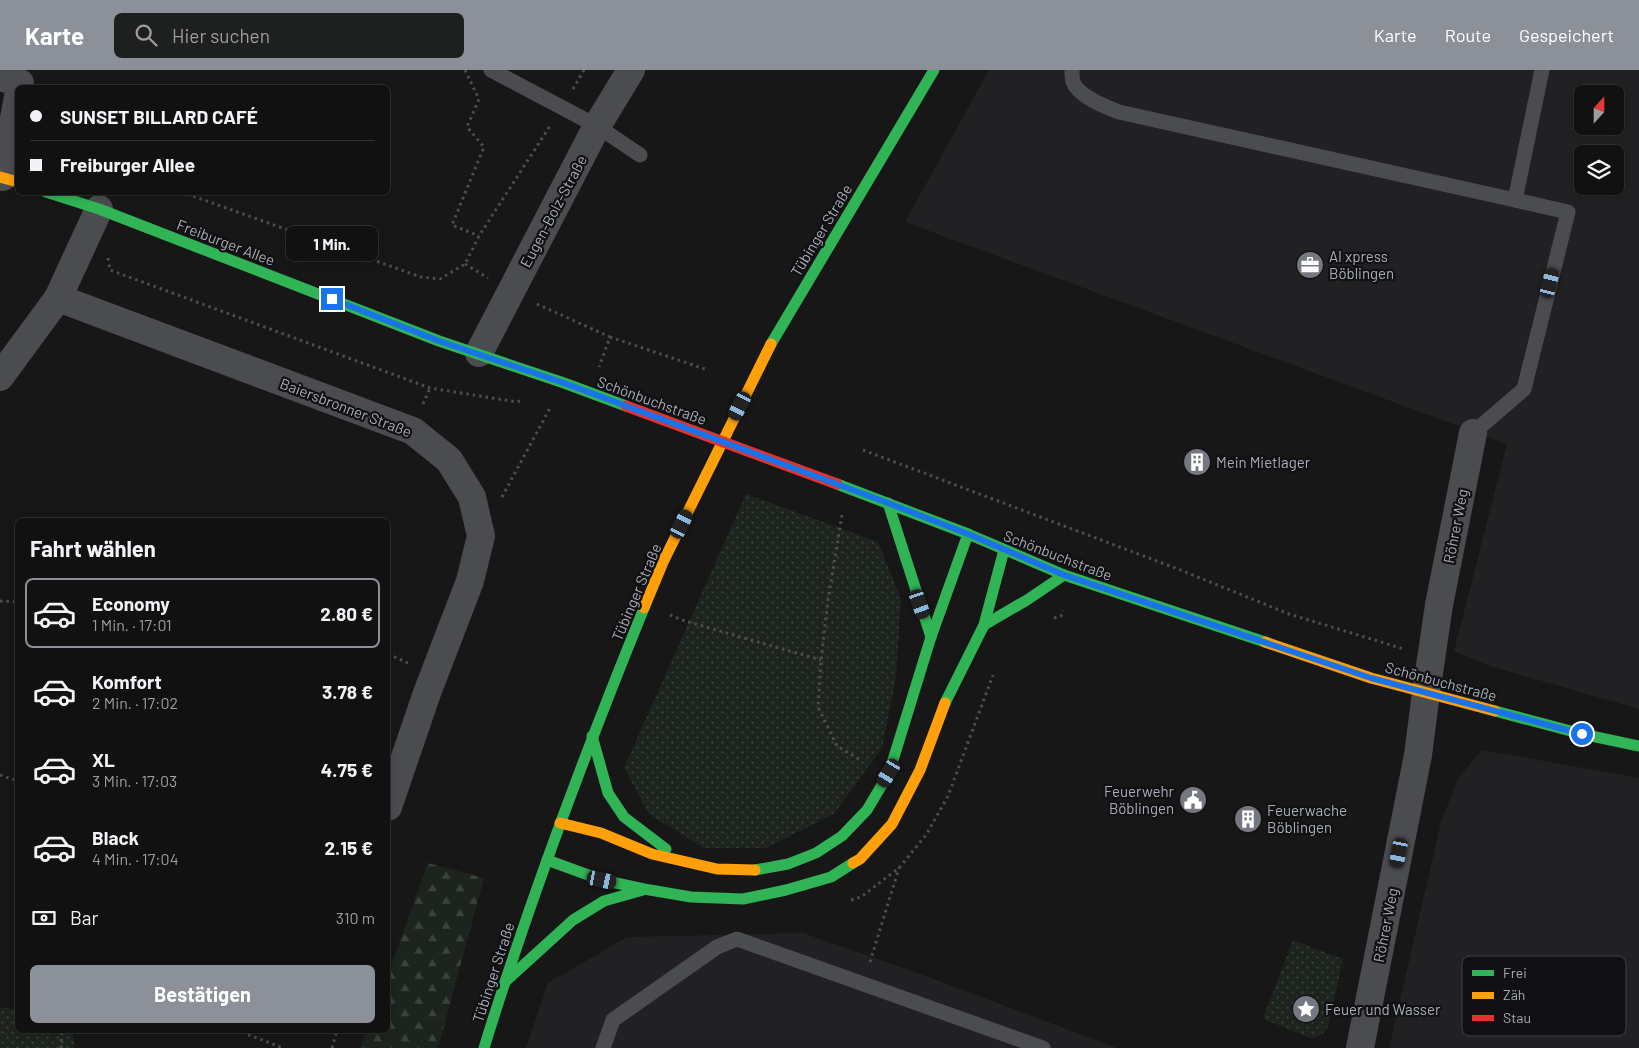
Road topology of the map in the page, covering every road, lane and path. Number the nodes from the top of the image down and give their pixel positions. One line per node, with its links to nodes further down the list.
1 (465, 70): 17 (path)
2 (491, 70): 9 (lane)
3 (584, 70): 9 (path)
4 (631, 70): 10 (street, Eugen-Bolz-Straße)
5 (934, 70): 39 (main road, Tübinger Straße)
6 (1072, 70): 15 (lane)
7 (1542, 70): 15 (lane)
8 (15, 94): 12 (street)
9 (561, 108): 10 (lane); 17 (path)
10 (597, 126): 11 (lane); 20 (street, Eugen-Bolz-Straße)
11 (640, 155)
12 (7, 179)
13 (55, 195): 16 (main road, Freiburger Allee)
14 (189, 195): 19 (path)
15 (1515, 200): 28 (lane, Röhrer Weg)
16 (99, 210): 21 (street); 23 (main road, Freiburger Allee)
17 (479, 236): 19 (path)
18 (107, 252): 27 (path)
19 (465, 264): 20 (path)
20 (510, 292): 22 (path); 23 (street, Eugen-Bolz-Straße)
21 (58, 298): 25 (street); 33 (street, Baiersbronner Straße)
22 (610, 337): 24 (path); 26 (path)
23 (479, 353): 26 (main road, Schönbuchstraße)
24 (705, 369)
25 (0, 377)
26 (564, 383): 30 (main road, Schönbuchstraße); 33 (path)
27 (525, 398)
28 (1473, 433): 43 (street, Röhrer Weg)
29 (863, 450): 43 (path)
30 (846, 488): 31 (main road, Schönbuchstraße); 44 (path)
31 (888, 503): 32 (main road, Schönbuchstraße); 42 (main road)
32 (968, 534): 34 (main road, Schönbuchstraße); 42 (main road)
33 (481, 536): 53 (street, Baiersbronner Straße)
34 (1004, 550): 35 (main road, Schönbuchstraße); 41 (main road)
35 (1064, 575): 36 (main road, Schönbuchstraße); 41 (main road)
36 (1076, 579): 40 (path); 46 (main road, Schönbuchstraße)
37 (0, 601): 38 (path)
38 (15, 602)
39 (646, 604): 44 (path); 47 (main road, Tübinger Straße)
40 (1046, 620)
41 (984, 625): 58 (main road)
42 (931, 637): 55 (main road)
43 (1431, 657): 46 (street, Röhrer Weg)
44 (820, 660): 49 (path)
45 (996, 668): 52 (path)
46 (1426, 692): 48 (main road, Schönbuchstraße); 70 (street, Röhrer Weg)
47 (592, 736): 54 (main road, Tübinger Straße); 55 (main road)
48 (1639, 746)
49 (865, 762)
50 (0, 775): 51 (path)
51 (15, 780)
52 (948, 796)
53 (390, 801)
54 (560, 823): 55 (main road); 56 (main road, Tübinger Straße)
55 (679, 859)
56 (546, 860): 58 (main road); 59 (main road, Tübinger Straße)
57 (899, 868): 60 (path)
58 (644, 889): 59 (main road)
59 (504, 983): 67 (main road, Tübinger Straße)
60 (863, 984): 68 (lane); 69 (lane)
61 (62, 1033): 64 (path)
62 (244, 1033): 65 (path)
63 (336, 1033): 66 (path)
64 (61, 1048)
65 (283, 1048)
66 (332, 1048)
67 (484, 1048)
68 (603, 1048)
69 (1043, 1048)
70 (1360, 1048)

